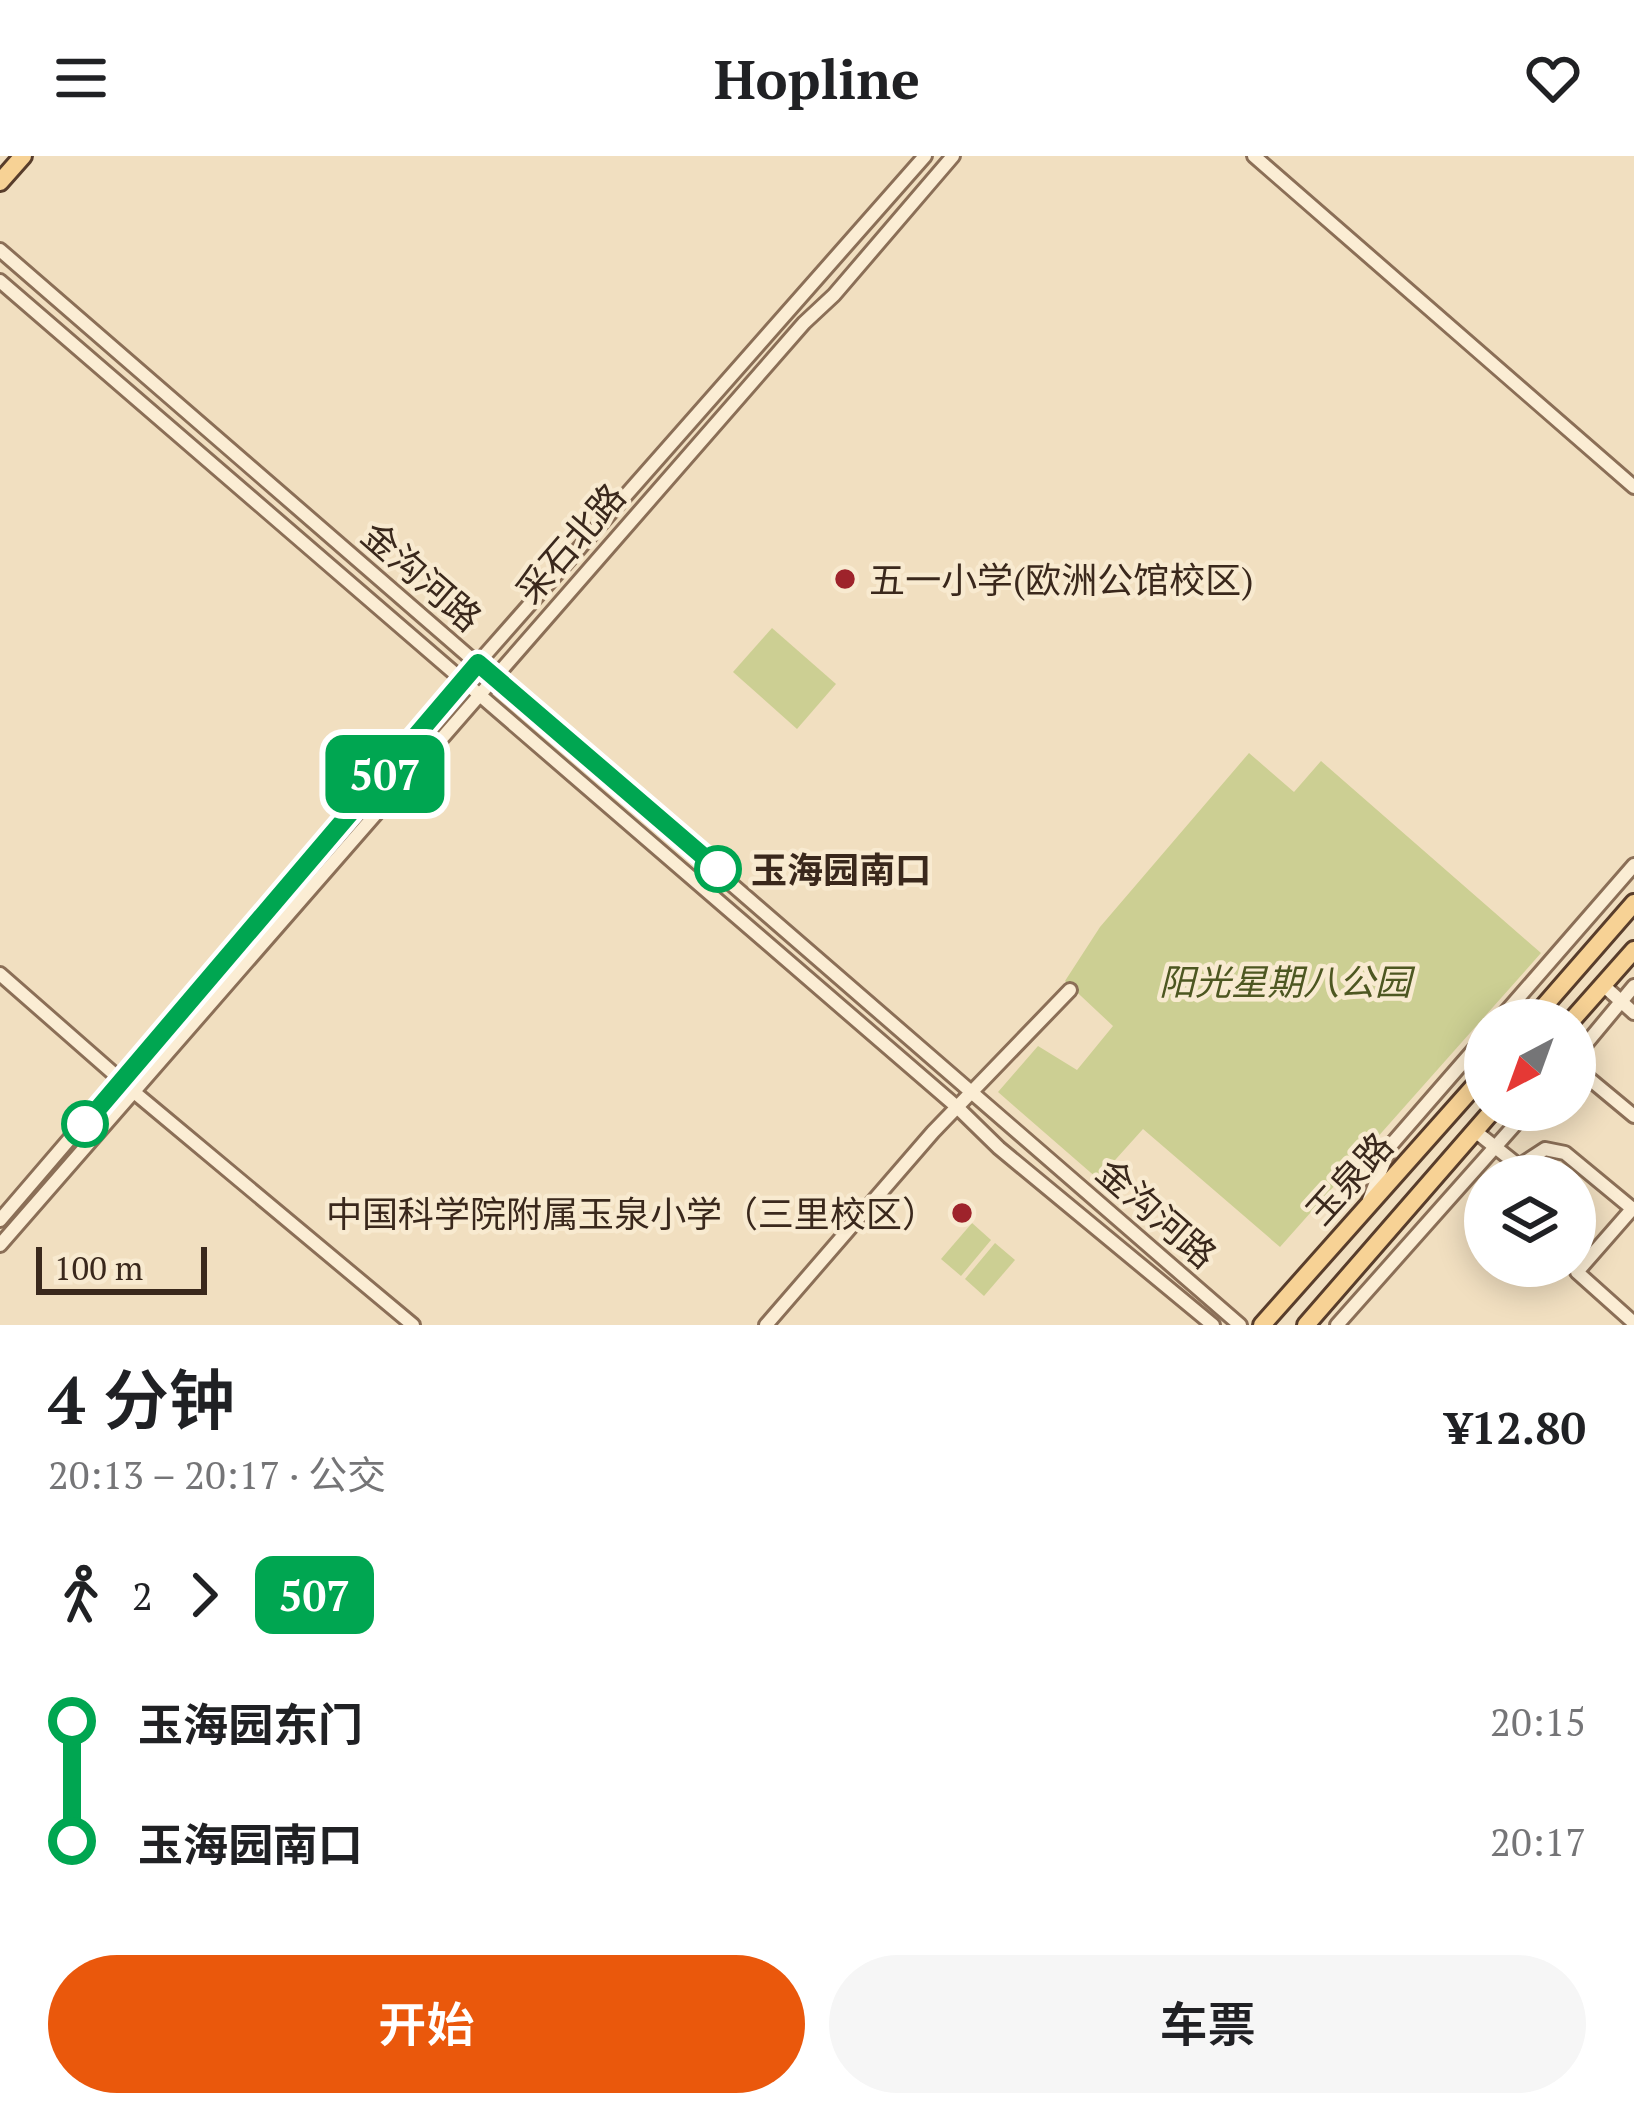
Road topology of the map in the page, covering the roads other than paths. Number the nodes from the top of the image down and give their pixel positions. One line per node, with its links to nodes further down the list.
1 (23, 156): 5 (main road)
2 (925, 156): 9 (street, 采石北路)
3 (952, 156): 10 (street, 采石北路)
4 (1254, 156): 8 (street)
5 (0, 182)
6 (0, 250): 9 (street, 金沟河路)
7 (0, 281): 11 (street, 金沟河路)
8 (1634, 487)
9 (478, 663): 10 (street, 金沟河路); 11 (street, 采石北路)
10 (493, 676): 12 (street, 采石北路); 29 (street, 金沟河路)
11 (463, 683): 12 (street, 金沟河路); 27 (street, 采石北路)
12 (477, 695): 30 (street, 采石北路); 32 (street, 金沟河路)
13 (1634, 865): 20 (street)
14 (1634, 903): 21 (main road)
15 (1634, 950): 17 (main road)
16 (0, 974): 27 (street)
17 (1603, 985): 22 (main road); 23 (street)
18 (1634, 986): 23 (street)
19 (1070, 990): 29 (street)
20 (1517, 999)
21 (1550, 999)
22 (1591, 999)
23 (1621, 1002): 24 (street); 25 (street)
24 (1634, 1013)
25 (1596, 1032)
26 (1464, 1061): 37 (street)
27 (122, 1082): 39 (street, 采石北路)
28 (1596, 1084): 33 (street)
29 (973, 1090): 32 (street); 48 (street, 金沟河路)
30 (134, 1092): 40 (street, 采石北路); 45 (street)
31 (1464, 1098): 37 (main road, 玉泉路)
32 (957, 1107): 46 (street); 47 (street, 金沟河路)
33 (1634, 1116)
34 (1475, 1131): 36 (street); 42 (main road, 玉泉路)
35 (1509, 1131): 36 (street)
36 (1494, 1148): 38 (street); 44 (street)
37 (1366, 1208): 41 (main road, 玉泉路)
38 (1634, 1209): 43 (street)
39 (0, 1220)
40 (0, 1246)
41 (1280, 1306): 49 (main road, 玉泉路); 50 (main road)
42 (1323, 1306): 44 (street); 51 (main road, 玉泉路)
43 (1634, 1323)
44 (1341, 1324)
45 (413, 1325)
46 (766, 1325)
47 (1214, 1325)
48 (1240, 1325)
49 (1262, 1325)
50 (1276, 1325)
51 (1306, 1325)

